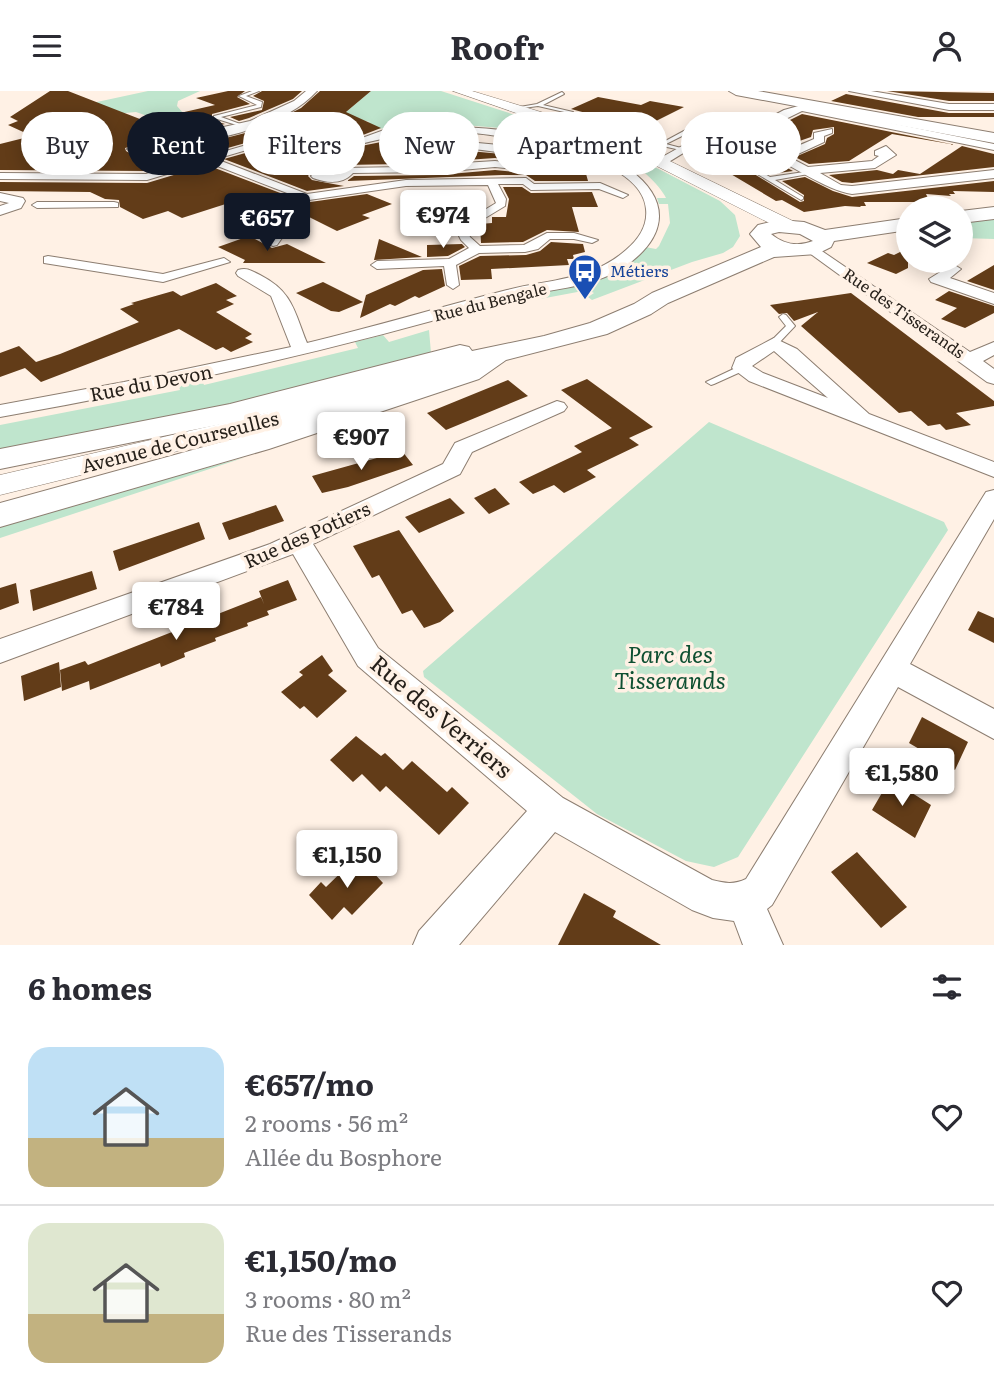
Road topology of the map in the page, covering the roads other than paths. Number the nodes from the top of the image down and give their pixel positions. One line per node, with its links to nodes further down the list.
1 (257, 91): 14 (lane)
2 (312, 91): 14 (street)
3 (459, 91): 10 (street)
4 (736, 91): 18 (main road)
5 (754, 91): 18 (main road)
6 (854, 91): 9 (street)
7 (562, 93): 8 (lane)
8 (538, 105): 10 (lane); 12 (lane)
9 (994, 107)
10 (516, 108): 11 (street)
11 (528, 112)
12 (567, 112)
13 (787, 112): 19 (street)
14 (240, 126): 15 (street)
15 (229, 129)
16 (828, 131): 20 (street)
17 (681, 134): 22 (lane)
18 (994, 137)
19 (994, 147)
20 (801, 149)
21 (886, 149): 26 (street)
22 (681, 150)
23 (667, 164): 45 (street)
24 (229, 167): 43 (street)
25 (801, 168): 26 (street)
26 (809, 172): 27 (street); 38 (lane)
27 (994, 174)
28 (154, 175): 36 (street)
29 (317, 175): 30 (street)
30 (347, 175)
31 (395, 175): 40 (street)
32 (526, 175): 37 (street)
33 (538, 175): 37 (street)
34 (631, 175): 72 (street, Rue du Bengale)
35 (762, 175): 38 (lane)
36 (0, 176)
37 (530, 178): 39 (street); 41 (street)
38 (768, 179): 44 (lane)
39 (491, 181): 40 (street); 59 (street)
40 (406, 183): 43 (street)
41 (623, 195)
42 (0, 197): 50 (street)
43 (306, 197): 58 (street)
44 (802, 198)
45 (734, 199): 55 (street); 56 (street)
46 (37, 205): 47 (street)
47 (114, 205)
48 (994, 205): 49 (main road)
49 (973, 208)
50 (0, 211)
51 (994, 213): 52 (main road)
52 (973, 216)
53 (896, 219): 55 (main road, Avenue de Courseulles)
54 (896, 225): 55 (main road, Avenue de Courseulles)
55 (807, 235): 56 (main road, Avenue de Courseulles); 60 (main road, Avenue de Courseulles); 74 (street, Rue des Tisserands)
56 (763, 236): 60 (main road, Avenue de Courseulles); 73 (main road, Avenue de Courseulles)
57 (592, 240): 59 (street)
58 (273, 243)
59 (477, 249): 63 (street)
60 (785, 249): 73 (main road, Avenue de Courseulles)
61 (48, 260): 62 (street)
62 (224, 262)
63 (450, 264): 64 (street); 67 (street)
64 (377, 265)
65 (244, 273): 72 (street)
66 (947, 273): 68 (street)
67 (453, 285)
68 (994, 299)
69 (783, 317): 70 (lane)
70 (774, 343): 75 (street); 80 (street)
71 (994, 348): 74 (street)
72 (301, 350): 79 (street, Rue du Devon)
73 (494, 352): 81 (main road); 83 (street, Avenue de Courseulles); 85 (main road)
74 (970, 360): 76 (street, Rue des Tisserands)
75 (742, 368): 77 (lane); 80 (street)
76 (994, 378)
77 (711, 382)
78 (557, 407): 86 (street, Rue des Potiers)
79 (0, 411)
80 (862, 418): 82 (street)
81 (0, 459)
82 (994, 470)
83 (0, 485)
84 (994, 498): 88 (street)
85 (0, 515)
86 (299, 542): 87 (street, Rue des Potiers); 90 (street, Rue des Verriers)
87 (0, 651)
88 (892, 670): 89 (street); 91 (street)
89 (994, 725)
90 (551, 810): 91 (street); 92 (street)
91 (745, 902): 93 (street)
92 (433, 945)
93 (763, 945)

